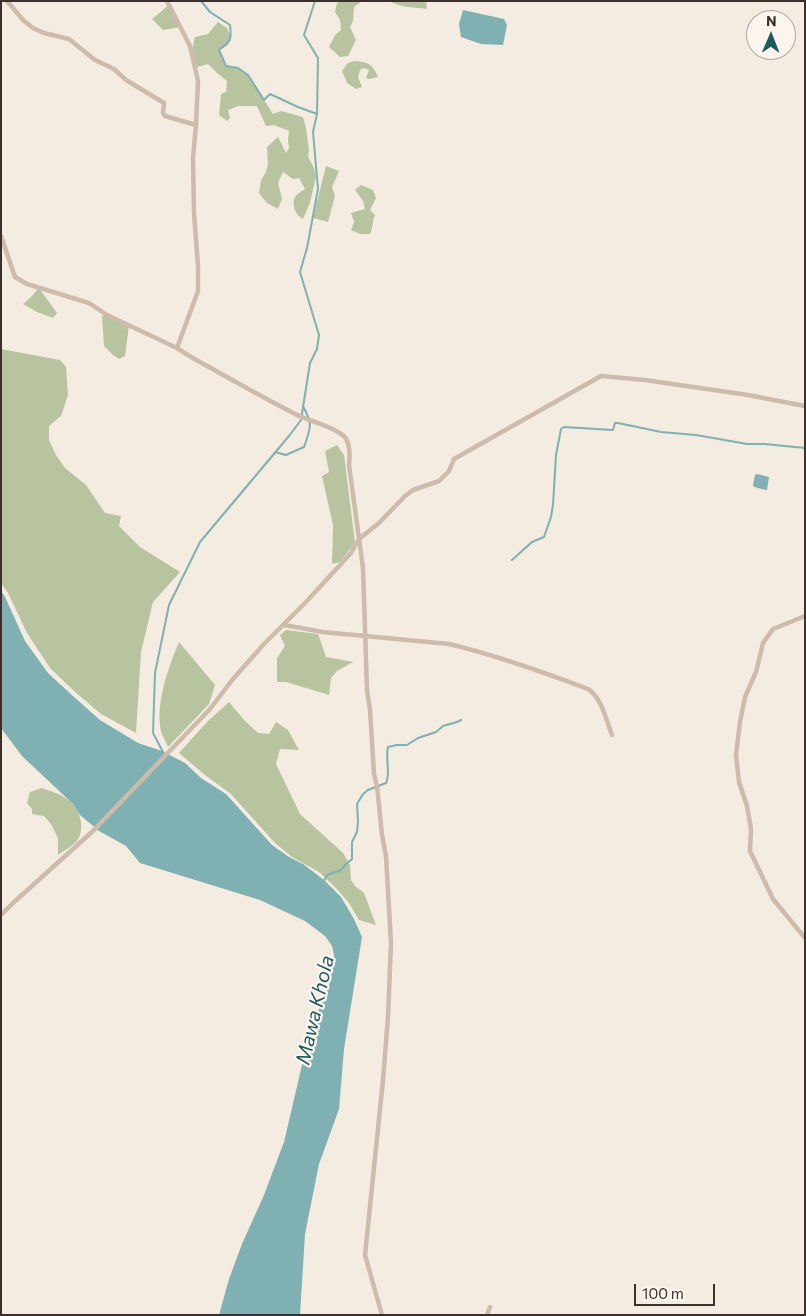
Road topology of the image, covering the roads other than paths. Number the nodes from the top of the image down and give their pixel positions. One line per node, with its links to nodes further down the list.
1 (7, 1): 3 (street)
2 (167, 1): 3 (street)
3 (196, 125): 5 (street)
4 (1, 236): 5 (street)
5 (177, 348): 7 (street)
6 (805, 406): 7 (street)
7 (359, 539): 9 (street); 10 (street)
8 (805, 616): 13 (street)
9 (284, 625): 10 (street); 12 (street)
10 (364, 636): 11 (street); 15 (street)
11 (612, 735)
12 (1, 915)
13 (805, 938)
14 (490, 1307): 16 (street)
15 (382, 1315)
16 (487, 1315)

